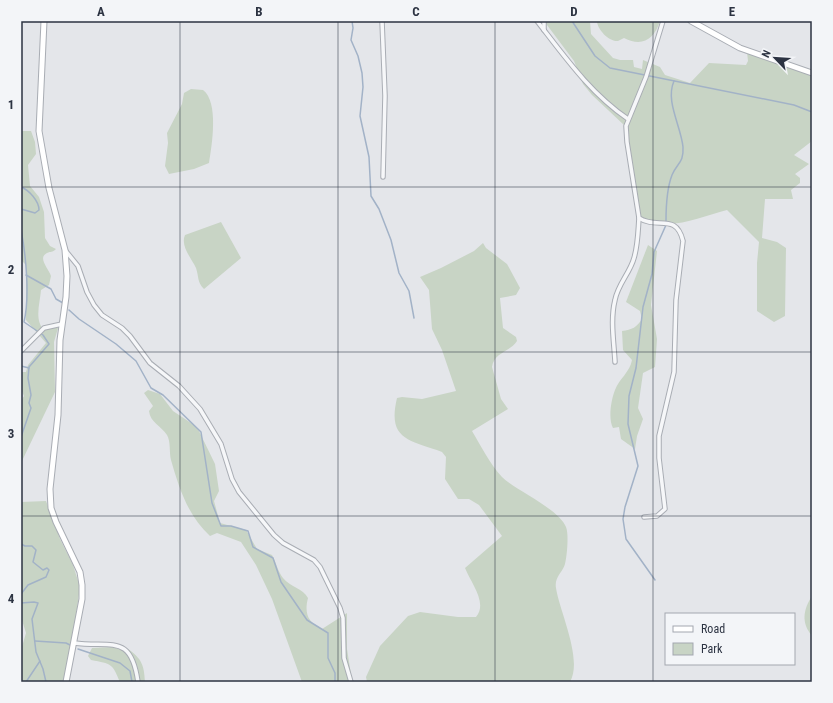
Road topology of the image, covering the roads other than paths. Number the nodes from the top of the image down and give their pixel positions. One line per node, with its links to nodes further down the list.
1 (44, 21): 12 (main road)
2 (382, 21): 10 (street)
3 (537, 21): 7 (street)
4 (544, 21): 7 (street)
5 (663, 21): 9 (street)
6 (691, 21): 8 (main road)
7 (544, 30): 9 (street)
8 (812, 73)
9 (628, 119): 11 (street)
10 (383, 177)
11 (638, 218): 15 (street); 16 (street)
12 (65, 250): 13 (main road); 20 (street)
13 (62, 324): 14 (street); 17 (main road)
14 (21, 350)
15 (615, 362)
16 (644, 517)
17 (74, 643): 18 (main road); 19 (street)
18 (66, 682)
19 (138, 682)
20 (351, 682)

